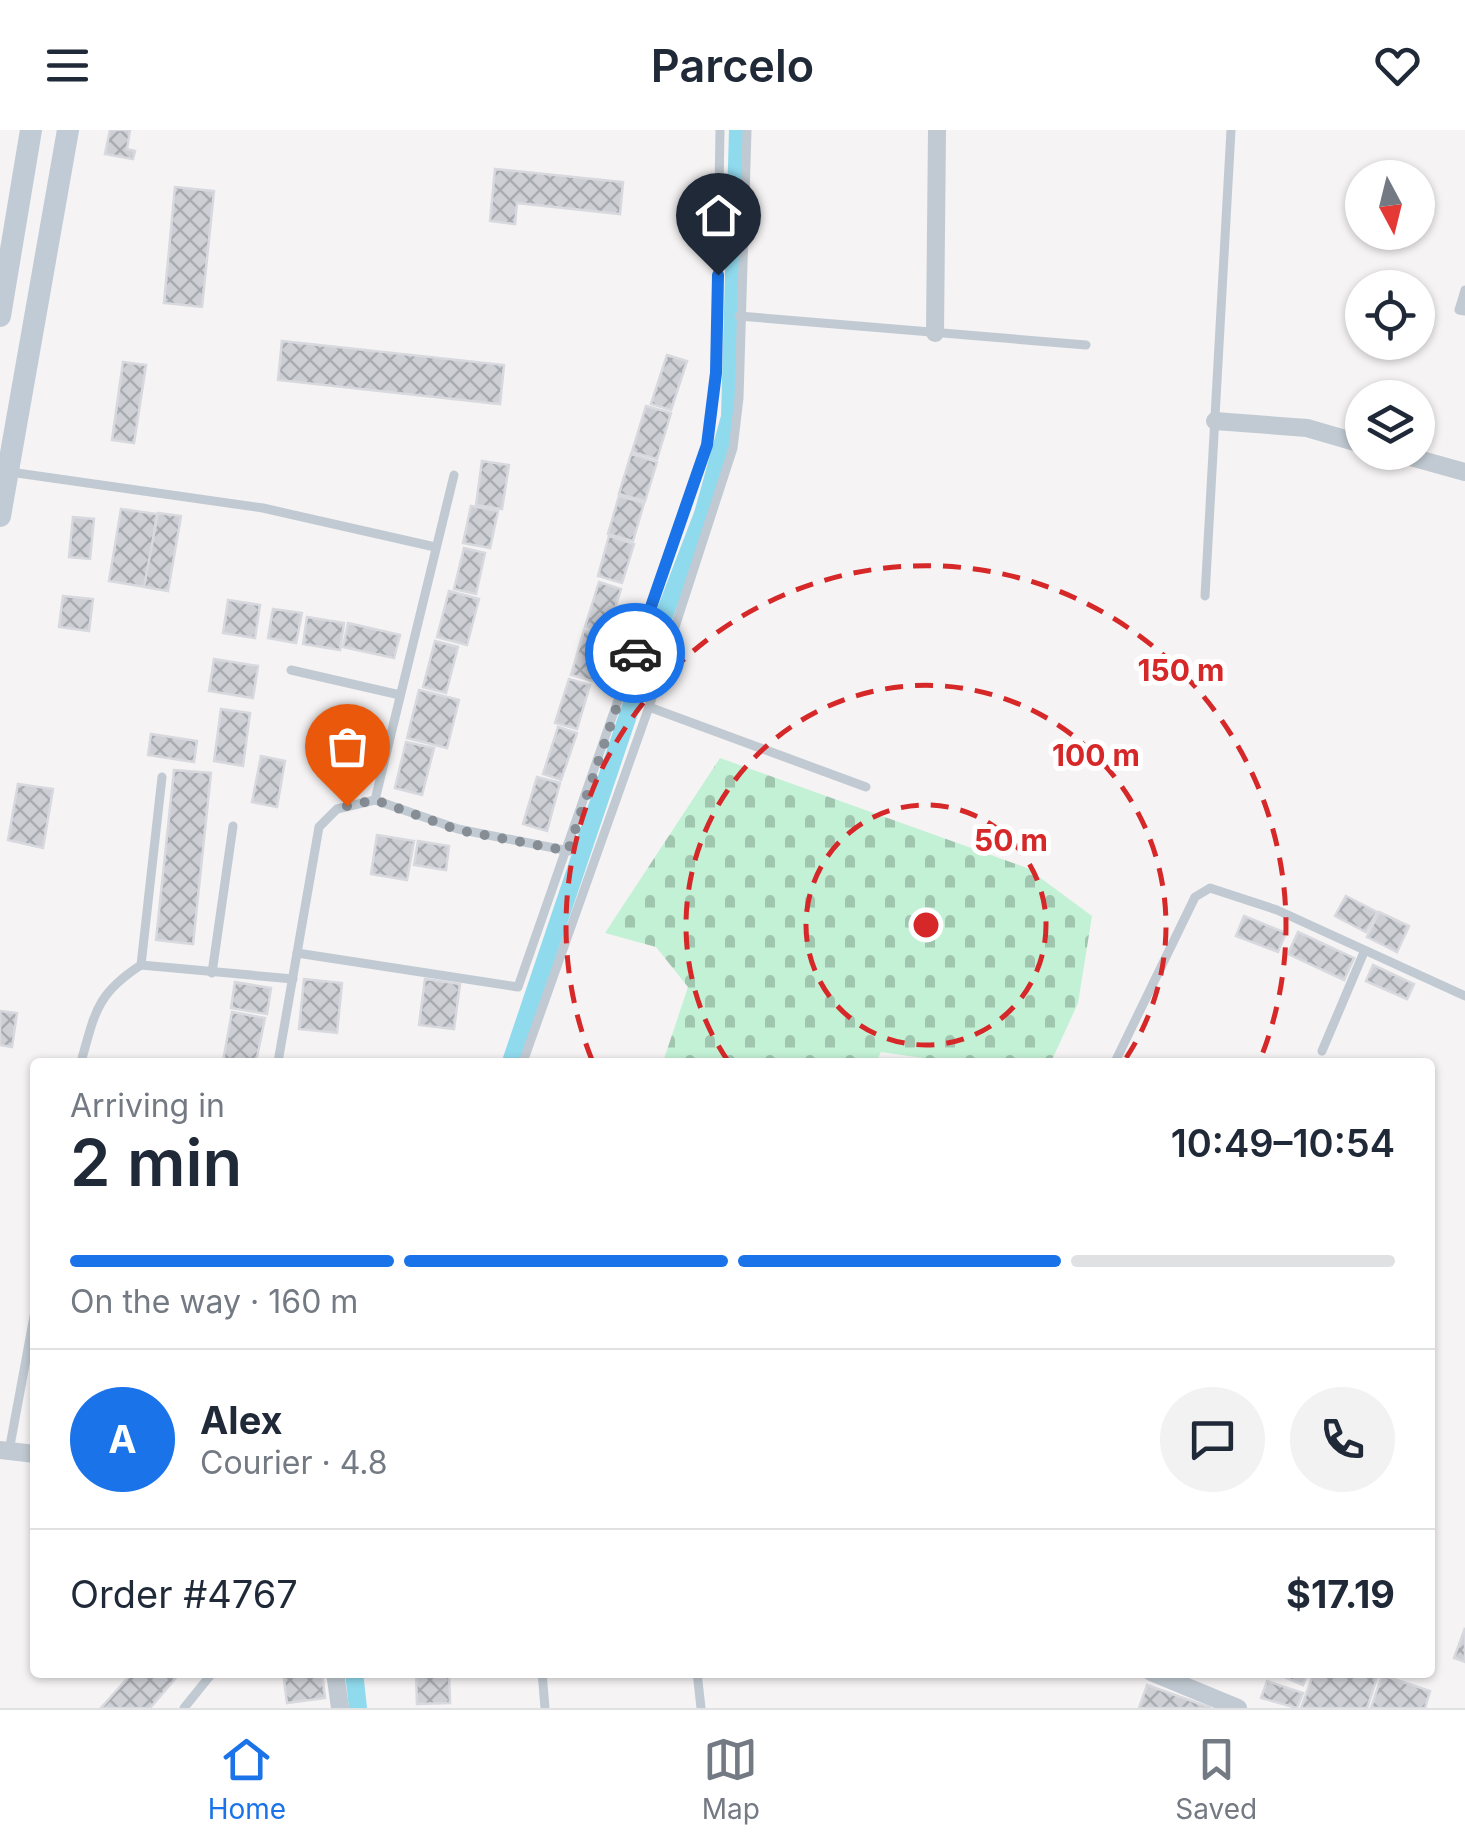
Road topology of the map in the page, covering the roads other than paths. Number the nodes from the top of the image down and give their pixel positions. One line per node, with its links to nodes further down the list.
1 (31, 130): 7 (main road)
2 (68, 130): 14 (main road)
3 (720, 130): 31 (lane)
4 (747, 130): 11 (lane)
5 (937, 130): 12 (street)
6 (1231, 130): 15 (lane)
7 (9, 211): 10 (main road)
8 (1465, 290): 9 (lane)
9 (1465, 311)
10 (0, 316)
11 (740, 316): 12 (lane); 26 (lane)
12 (935, 333): 13 (lane)
13 (1086, 345)
14 (9, 410): 18 (main road)
15 (1215, 421): 16 (street); 23 (lane)
16 (1345, 439)
17 (1435, 464): 19 (street)
18 (8, 472): 21 (main road); 22 (lane)
19 (1465, 472)
20 (454, 475): 22 (lane)
21 (0, 516)
22 (435, 547): 25 (lane)
23 (1205, 596)
24 (291, 670): 25 (lane)
25 (400, 696): 29 (lane)
26 (649, 707): 28 (lane); 41 (lane)
27 (162, 778): 34 (lane)
28 (866, 788)
29 (375, 800): 31 (lane); 33 (lane)
30 (233, 826): 35 (lane)
31 (568, 851): 33 (lane)
32 (1364, 952): 37 (lane); 38 (lane); 42 (lane)
33 (298, 953): 36 (lane)
34 (141, 965): 35 (lane); 39 (lane)
35 (212, 973): 36 (lane)
36 (292, 979): 40 (lane)
37 (1465, 996)
38 (1322, 1051)
39 (82, 1058)
40 (279, 1058)
41 (524, 1058)
42 (1116, 1058)
43 (30, 1333): 44 (lane)
44 (3, 1454): 45 (street)
45 (30, 1454)
46 (208, 1678): 51 (lane)
47 (336, 1678): 52 (street)
48 (542, 1678): 53 (lane)
49 (698, 1678): 54 (lane)
50 (1166, 1678): 55 (street)
51 (184, 1708)
52 (340, 1708)
53 (544, 1708)
54 (701, 1708)
55 (1238, 1708)

